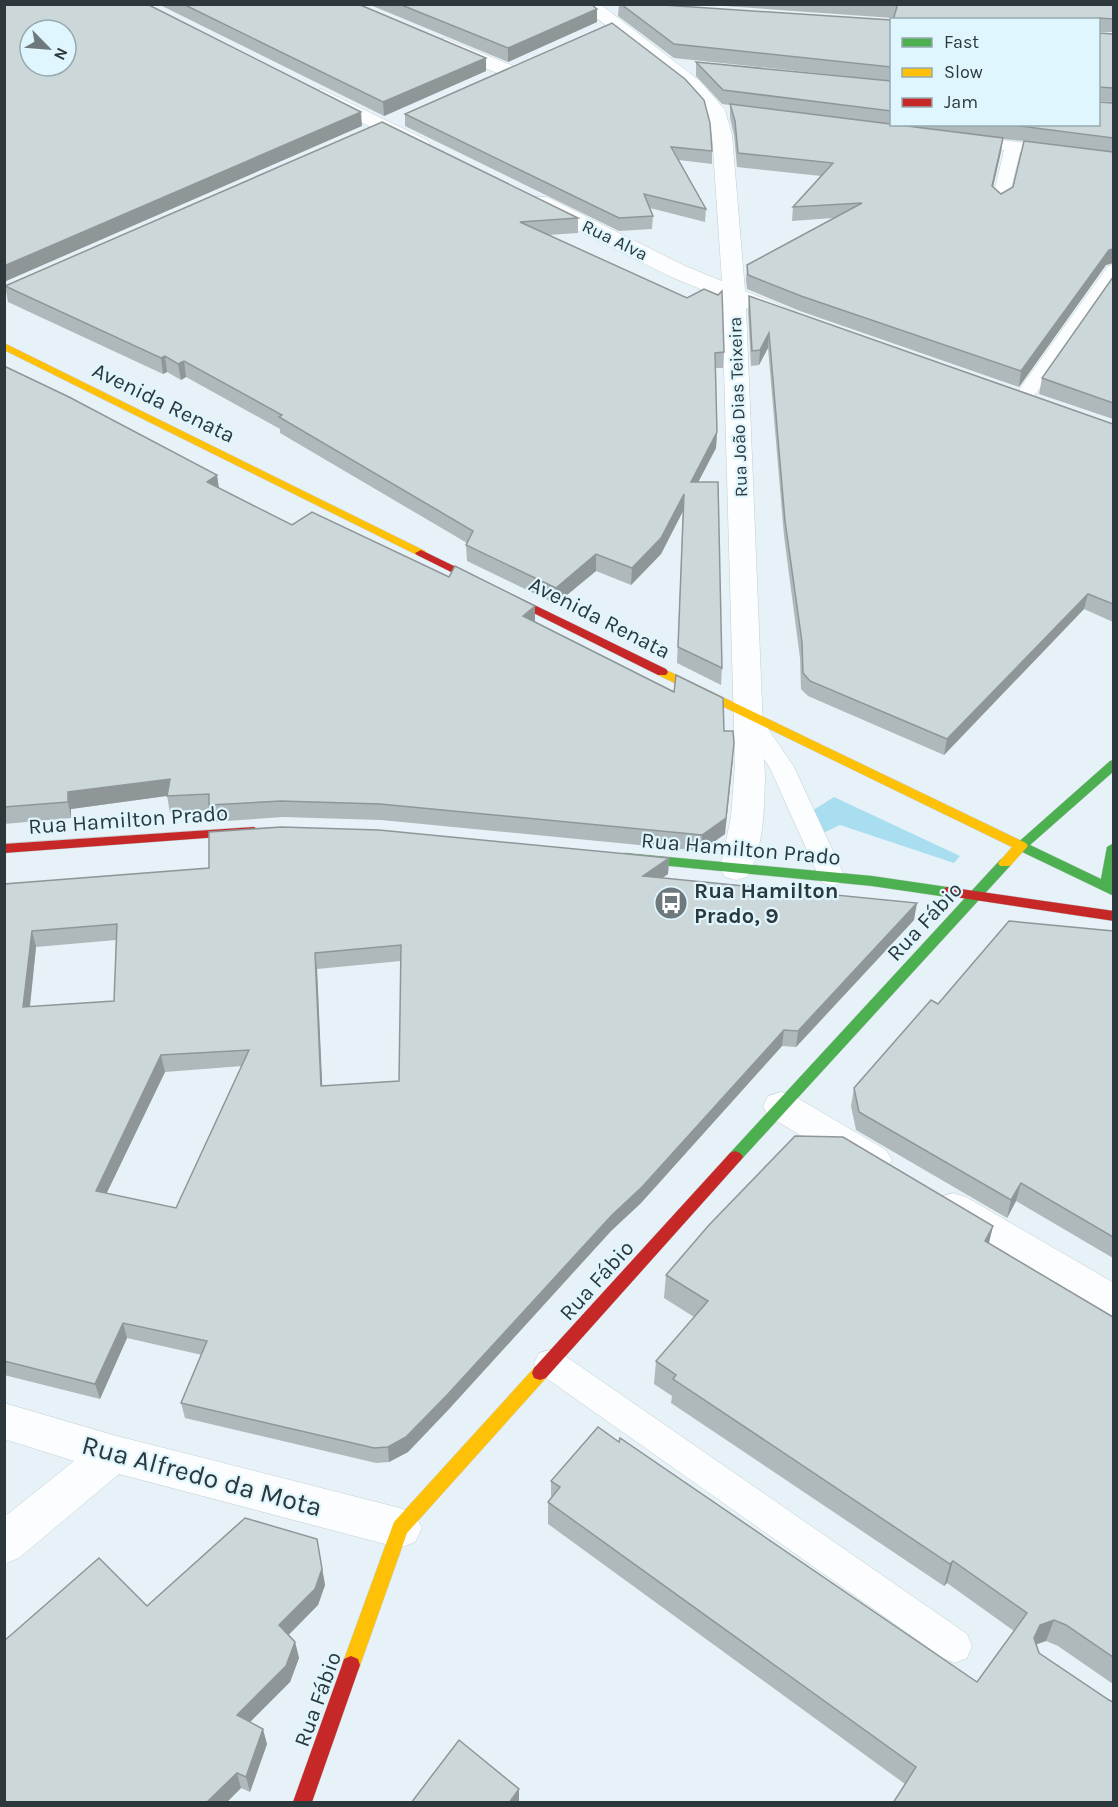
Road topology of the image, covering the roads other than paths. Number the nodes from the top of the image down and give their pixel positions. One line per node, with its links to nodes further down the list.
1 (589, 5): 4 (street, Rua João Dias Teixeira)
2 (425, 36): 6 (street)
3 (529, 62): 6 (street)
4 (666, 65): 5 (street); 19 (street, Rua João Dias Teixeira)
5 (702, 68)
6 (509, 71): 7 (street)
7 (488, 80)
8 (299, 84): 10 (street)
9 (405, 117): 10 (street)
10 (385, 126): 11 (street); 14 (street)
11 (363, 136)
12 (956, 140): 13 (lane)
13 (1013, 147): 15 (lane); 17 (lane)
14 (436, 152)
15 (1113, 159)
16 (519, 192): 19 (street, Rua Alva)
17 (1000, 201)
18 (1113, 270): 23 (lane)
19 (734, 294): 20 (street, Rua Alva); 24 (street, Rua João Dias Teixeira)
20 (813, 326)
21 (4, 346): 24 (main road, Avenida Renata)
22 (1001, 390): 23 (street)
23 (1033, 402)
24 (748, 716): 27 (main road, Avenida Renata); 31 (street, Rua João Dias Teixeira); 32 (lane)
25 (1113, 765): 27 (main road, Rua Fábio)
26 (271, 830): 29 (main road, Rua Hamilton Prado)
27 (1021, 846): 33 (main road, Avenida Renata); 34 (main road, Rua Fábio)
28 (1113, 847): 33 (main road)
29 (4, 849)
30 (614, 857): 31 (main road, Rua Hamilton Prado)
31 (736, 869): 32 (main road, Rua Hamilton Prado)
32 (832, 877): 34 (main road, Rua Hamilton Prado)
33 (1110, 890)
34 (975, 896): 35 (main road, Rua Hamilton Prado); 36 (main road, Rua Fábio)
35 (1113, 916)
36 (781, 1106): 37 (street); 38 (main road, Rua Fábio)
37 (1113, 1303)
38 (550, 1363): 41 (main road, Rua Fábio); 43 (lane)
39 (4, 1421): 40 (street, Rua Alfredo da Mota)
40 (113, 1454): 41 (street, Rua Alfredo da Mota); 42 (street)
41 (400, 1528): 44 (main road, Rua Fábio)
42 (4, 1544)
43 (955, 1646)
44 (302, 1803)

